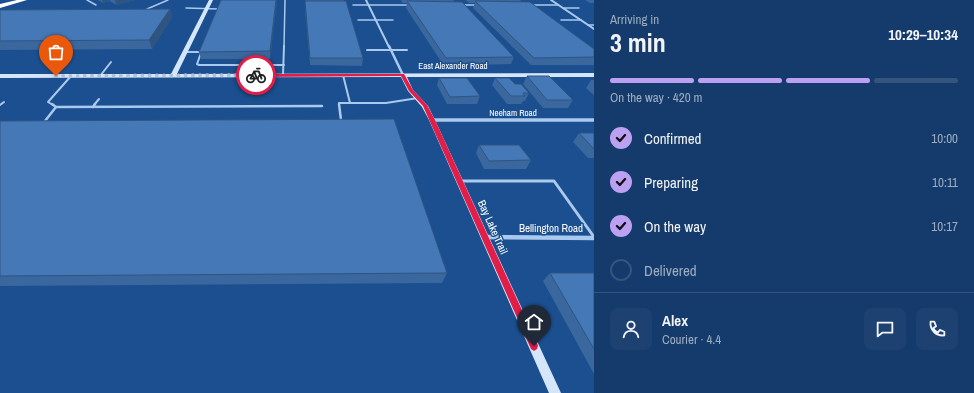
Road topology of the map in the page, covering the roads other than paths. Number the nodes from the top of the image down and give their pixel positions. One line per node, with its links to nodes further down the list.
1 (24, 0): 15 (highway)
2 (87, 0): 8 (lane)
3 (168, 0): 21 (lane)
4 (211, 0): 18 (street)
5 (285, 0): 36 (lane)
6 (366, 0): 16 (street)
7 (551, 0): 14 (street)
8 (96, 5)
9 (353, 5): 16 (lane)
10 (416, 5): 16 (lane)
11 (461, 5): 12 (lane)
12 (484, 5)
13 (531, 5): 14 (lane)
14 (558, 5): 19 (street)
15 (0, 6)
16 (369, 6): 24 (street)
17 (186, 8): 18 (lane)
18 (206, 8): 22 (lane); 34 (street)
19 (563, 8): 20 (lane); 27 (street)
20 (579, 8)
21 (147, 9)
22 (217, 15)
23 (358, 20): 24 (lane)
24 (376, 20): 25 (lane); 32 (street)
25 (393, 20)
26 (561, 20): 27 (lane)
27 (581, 20): 28 (street)
28 (588, 25): 29 (lane); 30 (street)
29 (594, 25)
30 (594, 29)
31 (367, 50): 32 (lane)
32 (391, 50): 33 (lane); 39 (street)
33 (407, 50)
34 (184, 52): 36 (lane); 45 (street)
35 (110, 62): 44 (lane)
36 (284, 64): 37 (lane)
37 (283, 75): 38 (street, East Alexander Road); 45 (street, East Alexander Road)
38 (343, 75): 39 (street, East Alexander Road); 50 (lane)
39 (403, 75): 40 (street, East Alexander Road); 47 (street, Bay Lake Trail)
40 (594, 75)
41 (0, 76): 42 (street, East Alexander Road)
42 (9, 76): 43 (street, East Alexander Road); 46 (street)
43 (71, 76): 44 (street, East Alexander Road); 53 (lane)
44 (100, 76): 45 (street, East Alexander Road)
45 (173, 76)
46 (0, 84)
47 (418, 98): 50 (lane); 56 (street, Bay Lake Trail)
48 (99, 99): 54 (lane)
49 (0, 102): 51 (lane)
50 (350, 103): 55 (lane)
51 (0, 105)
52 (322, 106): 54 (lane)
53 (56, 107): 54 (lane); 58 (lane)
54 (93, 107)
55 (342, 120)
56 (432, 120): 57 (street, Neeham Road); 59 (street, Bay Lake Trail)
57 (594, 120)
58 (45, 121)
59 (460, 182): 60 (street, Bay Lake Trail); 61 (lane)
60 (485, 237): 61 (street, Bellington Road); 62 (street, Bay Lake Trail)
61 (594, 237)
62 (555, 393)

